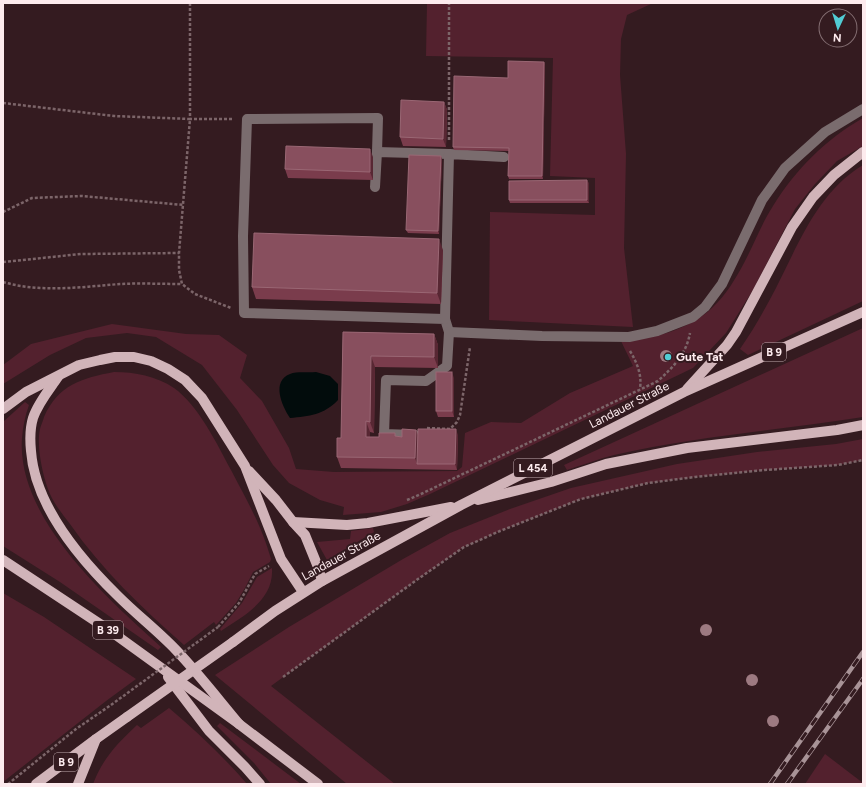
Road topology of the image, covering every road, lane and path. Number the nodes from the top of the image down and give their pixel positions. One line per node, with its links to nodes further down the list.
1 (190, 3): 5 (path)
2 (450, 3): 9 (path)
3 (3, 102): 5 (path)
4 (863, 109): 20 (lane)
5 (190, 118): 6 (path); 12 (path)
6 (247, 119): 7 (lane); 19 (lane)
7 (377, 152): 9 (lane); 11 (lane)
8 (863, 152): 27 (main road)
9 (449, 154): 10 (lane); 21 (lane)
10 (504, 157)
11 (375, 188)
12 (184, 205): 13 (path); 14 (path)
13 (3, 212)
14 (179, 253): 15 (path); 17 (path)
15 (3, 262)
16 (3, 282): 17 (path)
17 (182, 284): 19 (path)
18 (863, 312): 27 (main road, B 9)
19 (244, 313): 21 (lane)
20 (693, 317): 24 (lane); 26 (path)
21 (445, 319): 22 (lane)
22 (449, 332): 23 (lane); 30 (lane)
23 (473, 333): 24 (lane); 30 (path)
24 (622, 337): 26 (path)
25 (59, 375): 28 (main road); 32 (main road); 42 (main road)
26 (640, 390): 33 (path)
27 (684, 392): 34 (main road, Landauer Straße / L 454)
28 (3, 409)
29 (863, 425): 34 (main road)
30 (415, 435)
31 (863, 460): 41 (path)
32 (246, 466): 35 (main road); 39 (main road)
33 (400, 502)
34 (461, 504): 35 (main road); 38 (main road, Landauer Straße / L 454)
35 (293, 522): 38 (main road)
36 (3, 560): 40 (main road, B 39)
37 (270, 565): 44 (path, bridge)
38 (322, 581): 39 (main road, Landauer Straße / L 454)
39 (303, 592): 43 (main road, Landauer Straße / L 454, bridge)
40 (162, 669): 42 (main road, B 39); 47 (main road)
41 (283, 677)
42 (239, 724): 48 (main road, B 39)
43 (96, 739): 45 (main road, Landauer Straße / B 9); 46 (main road)
44 (8, 784)
45 (36, 784)
46 (78, 784)
47 (260, 784)
48 (318, 784)

